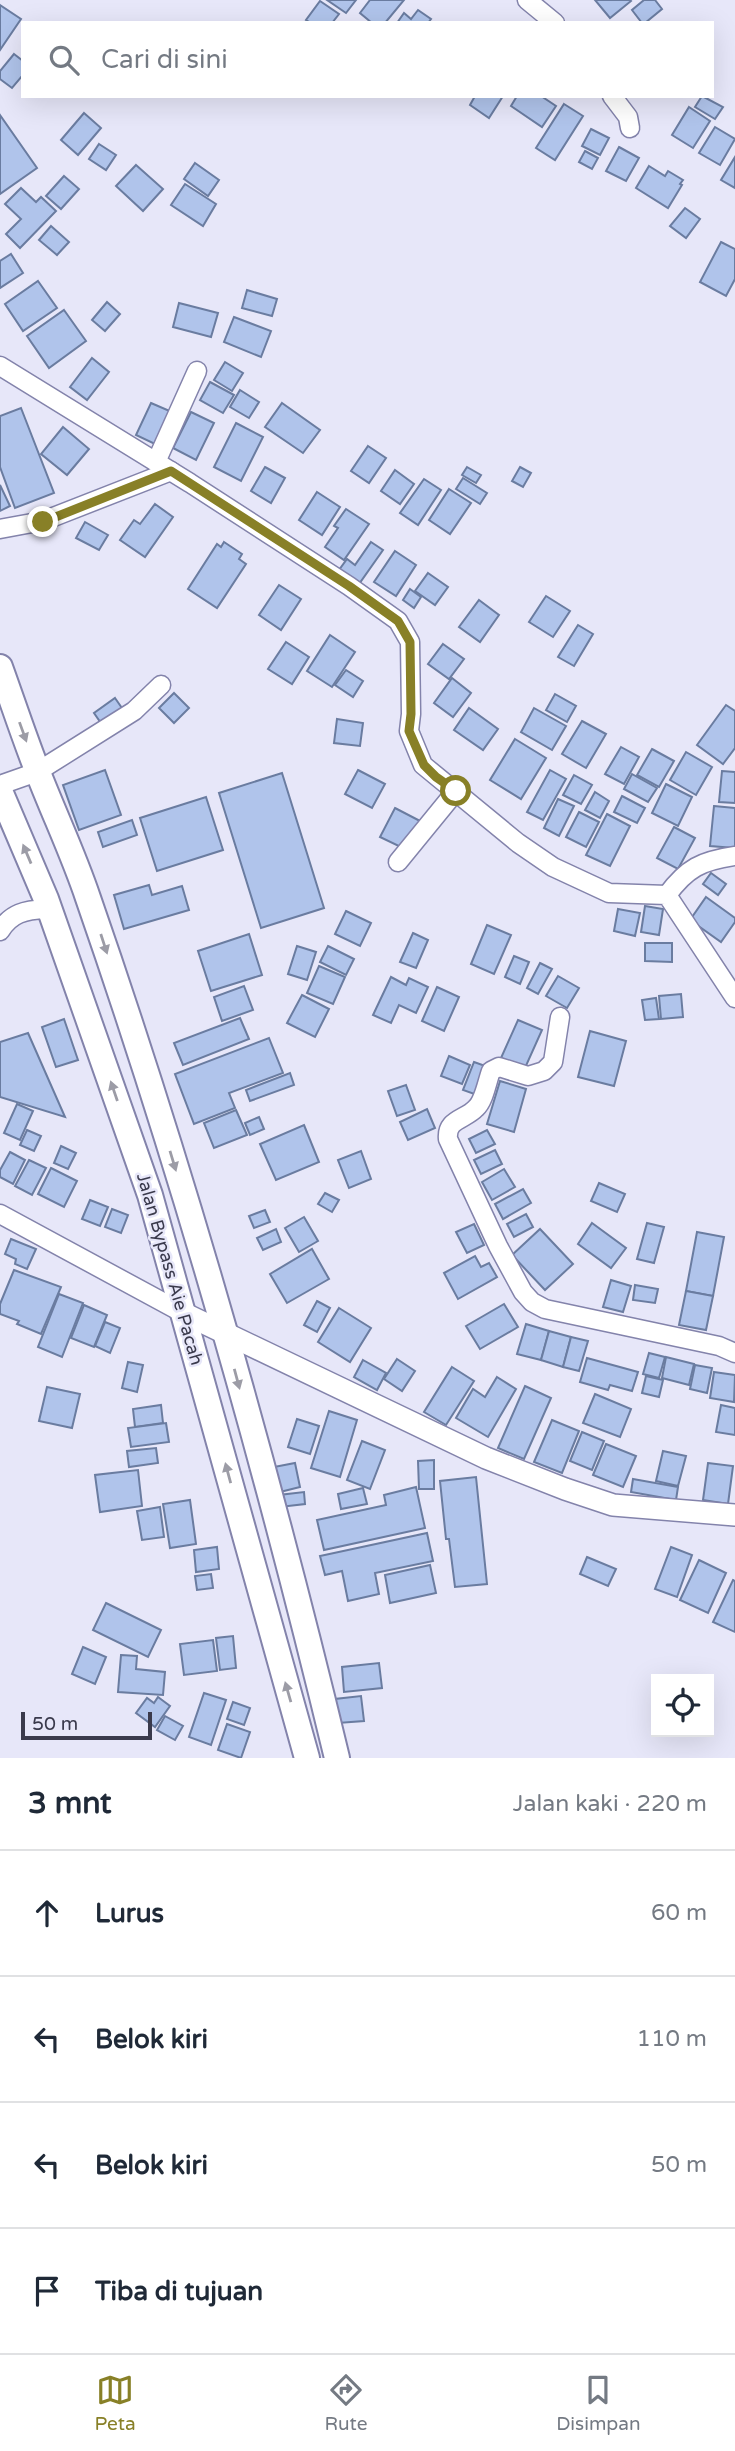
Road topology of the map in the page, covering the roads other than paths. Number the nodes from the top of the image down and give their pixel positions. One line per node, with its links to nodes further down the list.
1 (527, 0): 2 (street)
2 (553, 21)
3 (614, 98): 4 (street)
4 (629, 128)
5 (0, 366): 7 (street)
6 (197, 371): 7 (street)
7 (164, 466): 8 (street); 14 (street)
8 (0, 529)
9 (0, 667): 11 (highway, one-way to 11)
10 (161, 685): 11 (street)
11 (37, 772): 12 (street); 24 (highway, one-way to 24)
12 (0, 785)
13 (0, 791): 18 (highway, Jalan Bypass Aie Pacah, one-way to 13)
14 (456, 791): 16 (street); 17 (street)
15 (735, 856): 17 (street)
16 (398, 862)
17 (667, 895): 20 (street)
18 (46, 899): 19 (street); 23 (highway, Jalan Bypass Aie Pacah, one-way to 18)
19 (0, 931)
20 (735, 998)
21 (560, 1017): 25 (street)
22 (0, 1214): 23 (street)
23 (183, 1313): 24 (main road); 27 (highway, Jalan Bypass Aie Pacah, one-way to 23)
24 (225, 1334): 26 (main road); 28 (highway, one-way to 28)
25 (735, 1353)
26 (735, 1514)
27 (307, 1758)
28 (337, 1758)

